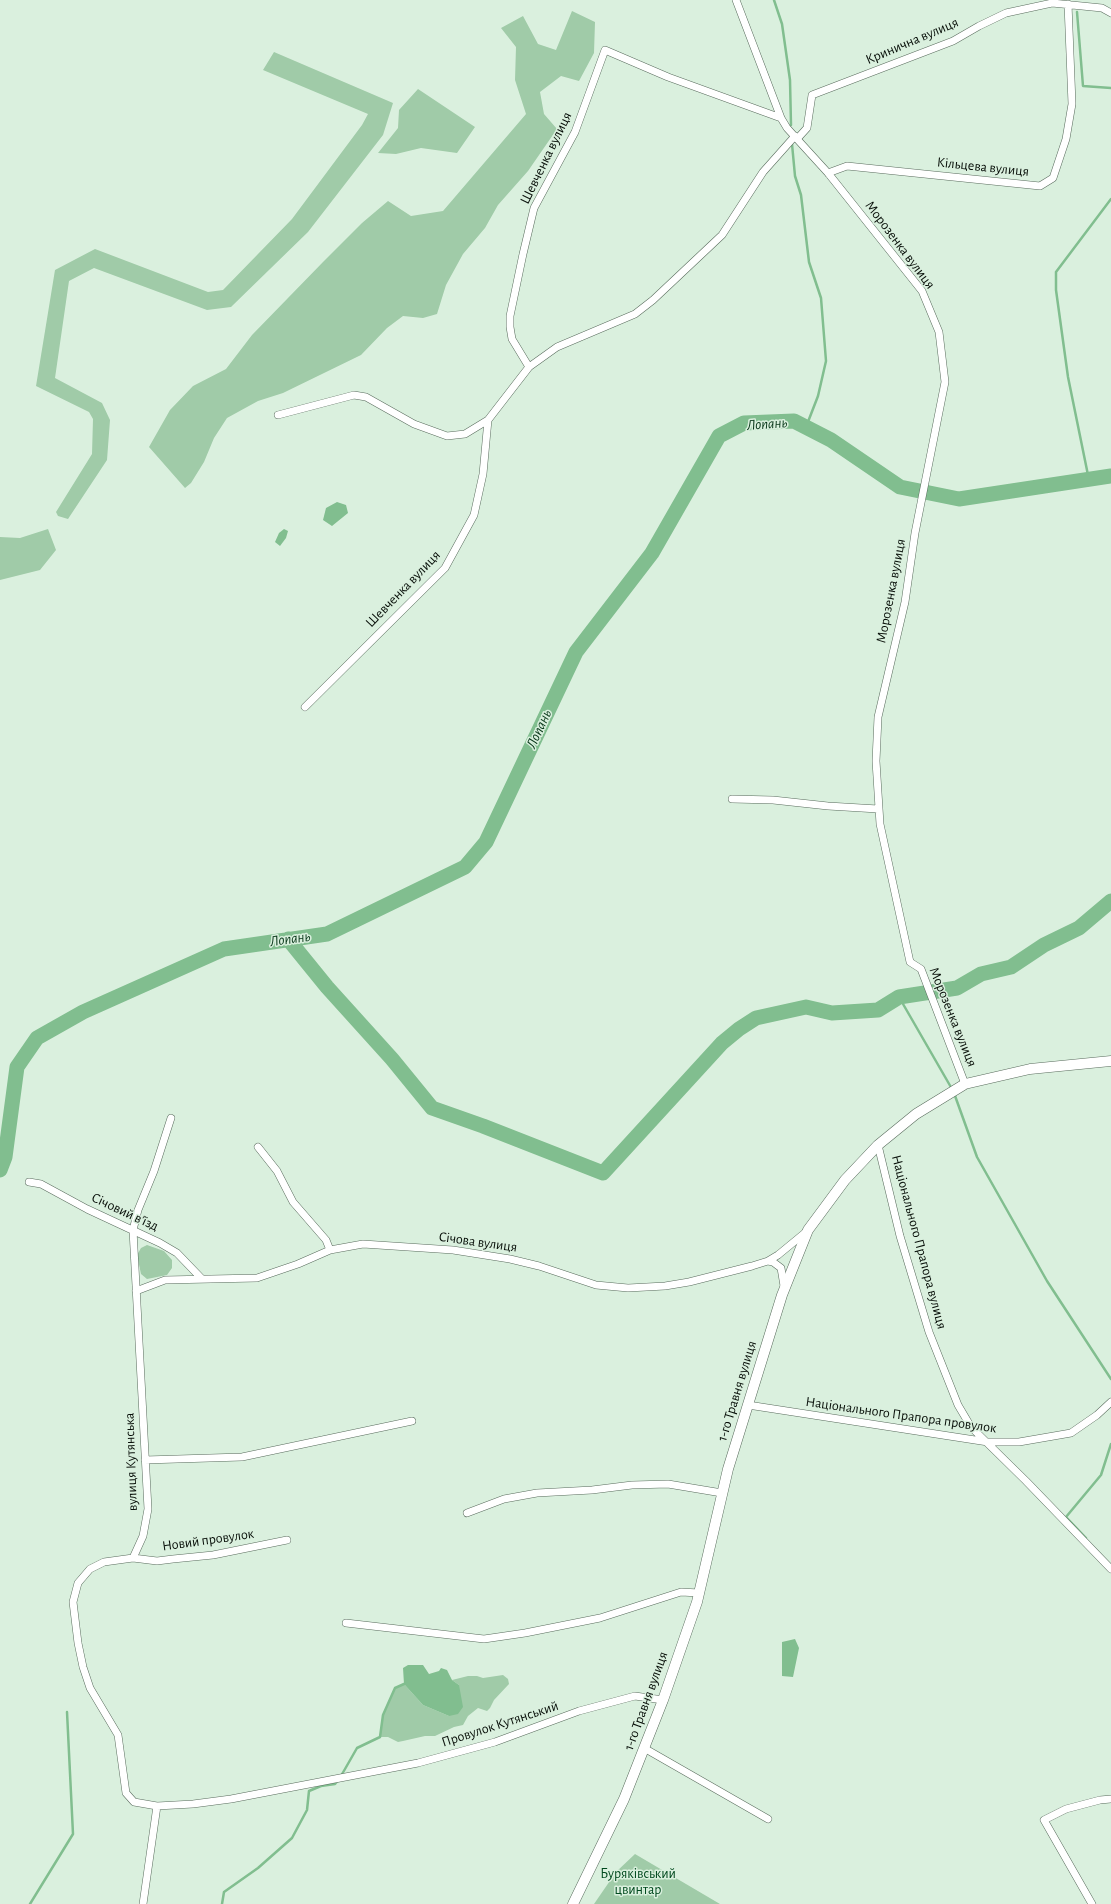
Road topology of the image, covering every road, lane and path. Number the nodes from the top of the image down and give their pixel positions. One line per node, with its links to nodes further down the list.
1 (736, 0): 4 (street)
2 (1068, 4): 3 (street); 5 (street, Кринична вулиця); 6 (street, Кільцева вулиця)
3 (1111, 13)
4 (781, 118): 5 (street); 7 (street, Шевченка вулиця)
5 (796, 137): 6 (street, Морозенка вулиця); 7 (street)
6 (828, 173): 12 (street, Морозенка вулиця)
7 (529, 366): 9 (street)
8 (278, 415): 9 (street)
9 (488, 420): 10 (street, Шевченка вулиця)
10 (305, 707)
11 (732, 799): 12 (street)
12 (878, 808): 14 (street, Морозенка вулиця)
13 (1111, 1061): 14 (street, 1-го Травня вулиця)
14 (965, 1084): 16 (street, 1-го Травня вулиця)
15 (171, 1118): 19 (street, вулиця Кутянська)
16 (878, 1145): 20 (street, 1-го Травня вулиця); 29 (street, Національного Прапора вулиця)
17 (258, 1147): 21 (street)
18 (29, 1182): 19 (street, Січовий в’їзд)
19 (133, 1230): 23 (street, Січовий в’їзд); 25 (street, вулиця Кутянська)
20 (808, 1230): 22 (street, Січова вулиця); 24 (street, 1-го Травня вулиця)
21 (330, 1250): 22 (street, Січова вулиця); 23 (street, Січова вулиця)
22 (768, 1260): 24 (street)
23 (202, 1279): 25 (street, Січова вулиця)
24 (785, 1289): 27 (street, 1-го Травня вулиця)
25 (136, 1291): 30 (street, вулиця Кутянська)
26 (1111, 1402): 29 (street, Національного Прапора провулок)
27 (748, 1405): 29 (street, Національного Прапора провулок); 31 (street, 1-го Травня вулиця)
28 (412, 1421): 30 (street)
29 (988, 1442): 35 (street, Національного Прапора вулиця)
30 (145, 1460): 34 (street, вулиця Кутянська)
31 (722, 1493): 32 (street); 36 (street, 1-го Травня вулиця)
32 (467, 1513)
33 (287, 1540): 34 (street, Новий провулок)
34 (133, 1558): 41 (street)
35 (1111, 1569)
36 (699, 1593): 37 (street); 38 (street, 1-го Травня вулиця)
37 (346, 1623)
38 (663, 1700): 39 (street, 1-го Травня вулиця); 41 (street, Провулок Кутянський)
39 (644, 1748): 42 (street); 44 (street, 1-го Травня вулиця)
40 (1111, 1799): 45 (street)
41 (157, 1806): 43 (street)
42 (768, 1819)
43 (143, 1904)
44 (573, 1904)
45 (1092, 1904)

